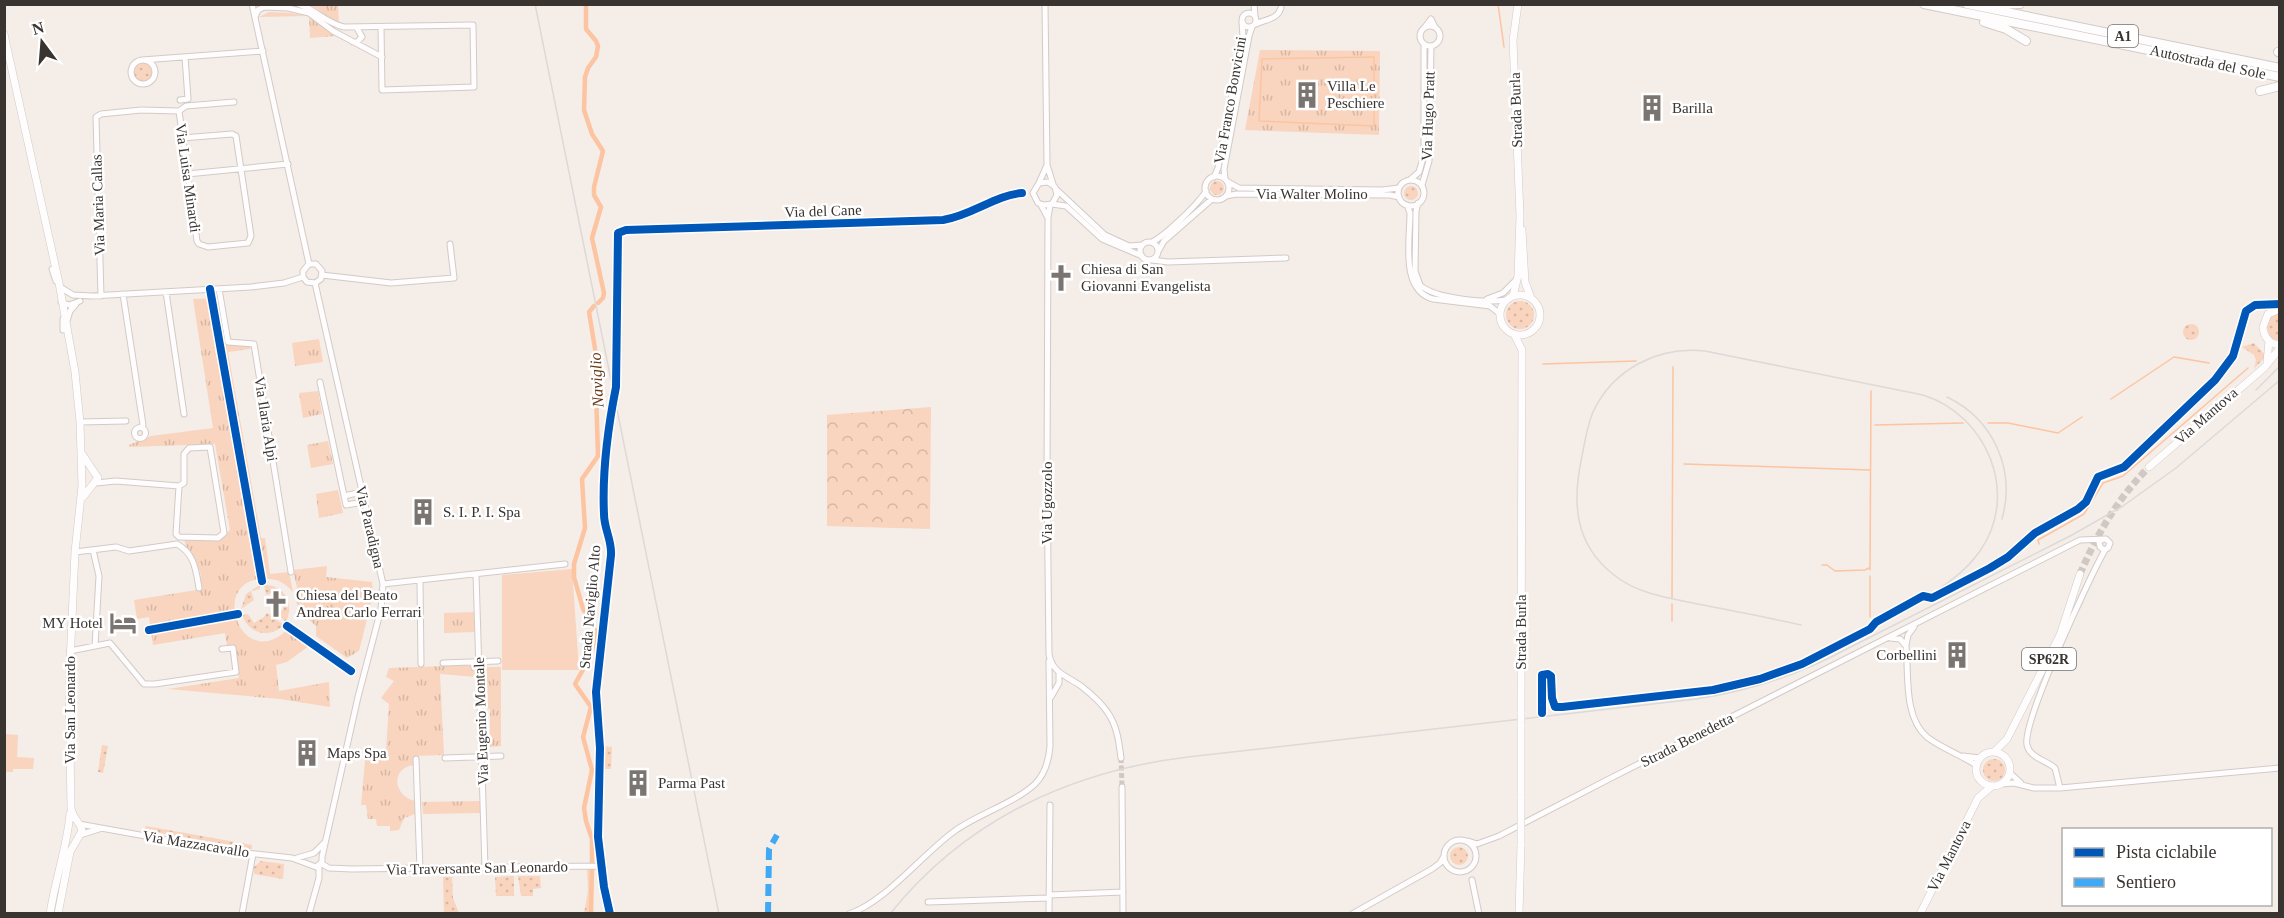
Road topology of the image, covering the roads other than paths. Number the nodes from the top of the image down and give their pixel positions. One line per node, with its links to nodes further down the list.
1 (252, 4): 12 (street)
2 (298, 4): 16 (street)
3 (1046, 4): 39 (street)
4 (1253, 4): 11 (street, Via Franco Bonvicini); 13 (street)
5 (1518, 4): 60 (main road, Strada Burla)
6 (1967, 4): 28 (highway, Autostrada del Sole / A1)
7 (1991, 4): 8 (highway)
8 (2020, 4)
9 (1927, 5): 18 (highway); 30 (highway, Autostrada del Sole / A1)
10 (1281, 8): 13 (street)
11 (1248, 13): 13 (street); 14 (street, Via Franco Bonvicini)
12 (255, 19): 19 (street); 23 (street)
13 (1255, 21): 14 (street, Via Franco Bonvicini); 44 (street, Via Franco Bonvicini)
14 (1242, 22): 42 (street, Via Franco Bonvicini)
15 (381, 27): 16 (street); 25 (street); 25 (street)
16 (357, 28): 19 (street)
17 (4, 34): 37 (main road)
18 (2026, 40)
19 (353, 42): 25 (street)
20 (4, 44): 37 (main road)
21 (1424, 45): 22 (street); 22 (street); 43 (street, Via Hugo Pratt)
22 (1431, 46): 46 (street, Via Hugo Pratt)
23 (262, 51): 24 (street); 38 (street)
24 (185, 57): 26 (street); 33 (street)
25 (382, 57)
26 (165, 58): 27 (street); 29 (street)
27 (142, 60): 29 (street); 29 (street)
28 (2280, 68)
29 (155, 71)
30 (2280, 77)
31 (2280, 86): 32 (highway)
32 (2260, 91)
33 (180, 100)
34 (234, 102): 35 (street)
35 (179, 111): 36 (street, Via Luisa Minardi); 82 (street, Via Maria Callas)
36 (182, 138): 40 (street); 41 (street, Via Luisa Minardi)
37 (32, 162): 62 (main road)
38 (288, 164): 40 (street); 72 (street)
39 (1047, 165): 45 (street); 47 (street)
40 (242, 168): 41 (street); 41 (street, Via Luisa Minardi)
41 (187, 174)
42 (1214, 177): 44 (street, Via Walter Molino); 50 (street)
43 (1412, 179): 46 (street); 48 (street)
44 (1226, 181): 48 (street, Via Walter Molino); 53 (street)
45 (1039, 183): 47 (street); 49 (street)
46 (1422, 185): 56 (street)
47 (1055, 187): 57 (street, Via Ugozzolo); 66 (street)
48 (1399, 188): 54 (street)
49 (1034, 189): 51 (street, Via del Cane); 52 (street)
50 (1206, 191): 55 (street); 64 (street)
51 (1022, 193): 52 (street); 63 (street, Via del Cane)
52 (1034, 196): 58 (street, Via Ugozzolo)
53 (1226, 196): 54 (street, Via Walter Molino); 55 (street, Via Walter Molino)
54 (1399, 197): 59 (street)
55 (1212, 198): 67 (street)
56 (1418, 203): 59 (street); 86 (street)
57 (1051, 204): 58 (street); 61 (street, Via Ugozzolo); 68 (street)
58 (1041, 205): 61 (street, Via Ugozzolo)
59 (1407, 205): 89 (street)
60 (1520, 216): 75 (main road, Strada Burla); 85 (main road, Strada Burla)
61 (1048, 218): 129 (street, Via Ugozzolo)
62 (46, 226): 73 (main road); 77 (main road)
63 (619, 232): 175 (street, Strada Naviglio Alto)
64 (1152, 242): 66 (street); 67 (street)
65 (450, 243): 74 (street)
66 (1142, 245): 68 (street)
67 (1159, 251): 70 (street); 71 (street)
68 (1142, 256): 70 (street)
69 (1286, 258): 71 (street)
70 (1152, 260): 71 (street)
71 (1168, 262)
72 (309, 264): 74 (street); 76 (street)
73 (52, 268): 87 (street); 90 (main road)
74 (322, 275): 78 (street)
75 (1518, 276): 84 (main road, Strada Burla); 86 (street)
76 (303, 277): 78 (street); 79 (street)
77 (59, 283): 83 (street); 87 (main road)
78 (315, 284): 109 (street, Via Paradigna)
79 (219, 289): 80 (street); 116 (street, Via Ilaria Alpi)
80 (166, 292): 81 (street); 98 (street)
81 (123, 294): 82 (street); 101 (street)
82 (101, 296): 83 (street)
83 (79, 298): 87 (street); 90 (street)
84 (1510, 298): 85 (main road); 86 (street); 89 (main road, Strada Burla)
85 (1531, 298): 91 (main road, Strada Burla)
86 (1475, 300)
87 (63, 303): 90 (main road)
88 (2280, 309): 93 (main road)
89 (1500, 314): 92 (main road, Strada Burla)
90 (65, 327): 100 (main road)
91 (1529, 333): 92 (main road); 95 (main road, Strada Burla)
92 (1514, 334): 95 (main road, Strada Burla)
93 (2269, 341): 94 (main road, Via Mantova); 96 (main road)
94 (2280, 347): 96 (main road, Via Mantova)
95 (1522, 350): 199 (main road, Strada Burla, bridge)
96 (2265, 367): 103 (main road, Via Mantova)
97 (320, 382): 110 (street)
98 (184, 414)
99 (126, 421): 100 (street)
100 (80, 422): 102 (main road)
101 (141, 427)
102 (80, 451): 104 (main road); 105 (main road, Via San Leonardo)
103 (2149, 466)
104 (95, 472): 105 (main road); 106 (street); 107 (main road)
105 (81, 477): 107 (main road); 112 (main road, Via San Leonardo)
106 (116, 481): 107 (street); 108 (street)
107 (93, 484): 112 (main road, Via San Leonardo)
108 (179, 486): 108 (street)
109 (362, 492): 110 (street); 111 (street, Via Paradigna)
110 (344, 496): 111 (street)
111 (364, 502): 120 (street, Via Paradigna)
112 (78, 508): 114 (main road, Via San Leonardo)
113 (93, 550): 114 (street); 121 (street); 125 (street)
114 (75, 552): 128 (main road, Via San Leonardo)
115 (565, 564): 117 (street)
116 (291, 572)
117 (476, 574): 119 (street); 131 (street, Via Eugenio Montale)
118 (2080, 574): 139 (main road, SP62R)
119 (420, 581): 120 (street); 133 (street)
120 (383, 584): 166 (street, Via Paradigna)
121 (200, 588)
122 (1908, 631): 123 (street, Strada Benedetta); 124 (street); 126 (street); 157 (street, Strada Benedetta)
123 (1885, 639): 124 (street, Strada Benedetta); 165 (street, Strada Benedetta)
124 (1900, 639): 126 (street)
125 (95, 646): 127 (street); 128 (street)
126 (1906, 646): 142 (street)
127 (222, 649)
128 (70, 651): 159 (main road, Via San Leonardo)
129 (1049, 656): 134 (street, Via Ugozzolo); 136 (street)
130 (498, 661): 131 (street)
131 (479, 662): 132 (street); 143 (street, Via Eugenio Montale)
132 (442, 663)
133 (421, 664)
134 (1060, 674): 135 (street); 136 (street); 137 (street)
135 (1077, 683): 137 (street); 146 (street)
136 (1049, 688): 138 (street)
137 (1056, 688): 138 (street)
138 (1050, 702): 194 (street)
139 (2007, 740): 140 (main road, SP62R); 144 (main road, SP62R)
140 (1995, 752): 144 (main road); 147 (main road, SP62R)
141 (501, 756): 143 (street)
142 (1962, 756): 147 (street); 149 (street)
143 (482, 757): 145 (street); 177 (street, Via Eugenio Montale)
144 (2007, 757): 151 (main road, SP62R)
145 (445, 758)
146 (1121, 758)
147 (1980, 758): 149 (main road)
148 (416, 759): 179 (street)
149 (1976, 765): 152 (main road, Via Mantova)
150 (2280, 768): 157 (street)
151 (2010, 773): 153 (street); 154 (main road)
152 (1979, 779): 155 (main road); 158 (main road, Via Mantova)
153 (2020, 783): 154 (street); 157 (street)
154 (2001, 784): 155 (main road, Via Mantova)
155 (1992, 786): 158 (main road, Via Mantova)
156 (1122, 787): 186 (street)
157 (2060, 788)
158 (1978, 798): 200 (main road, Via Mantova)
159 (71, 805): 161 (main road, Via San Leonardo); 163 (main road, Via San Leonardo)
160 (1050, 806): 187 (street)
161 (78, 823): 162 (street, Via Mazzacavallo); 163 (main road); 164 (main road, Via San Leonardo)
162 (101, 828): 164 (street); 168 (street, Via Mazzacavallo)
163 (68, 829): 164 (main road); 189 (main road, Via San Leonardo)
164 (80, 836): 190 (main road)
165 (1488, 840): 167 (street, Strada Benedetta); 171 (street)
166 (326, 841): 169 (street); 172 (street, Via Paradigna)
167 (1468, 842): 170 (street, Strada Benedetta); 171 (street)
168 (253, 854): 173 (street, Via Mazzacavallo); 191 (street)
169 (313, 854): 172 (street); 173 (street, Via Mazzacavallo); 174 (street, Via Paradigna)
170 (1444, 855): 180 (street, Strada Benedetta); 181 (street)
171 (1477, 856): 176 (street)
172 (322, 857): 174 (street, Via Paradigna)
173 (292, 858): 174 (street, Via Mazzacavallo)
174 (315, 865): 178 (street, Via Traversante San Leonardo); 182 (street); 185 (street, Via Paradigna)
175 (595, 866): 177 (street, Via Traversante San Leonardo); 193 (street, Strada Naviglio Alto)
176 (1472, 867): 183 (street); 184 (street)
177 (485, 868): 179 (street, Via Traversante San Leonardo)
178 (352, 869): 179 (street, Via Traversante San Leonardo); 182 (street, Via Traversante San Leonardo)
179 (420, 869)
180 (1432, 869): 181 (street, Strada Benedetta); 197 (street, Strada Benedetta)
181 (1451, 869): 183 (street, Strada Benedetta)
182 (326, 871): 185 (street, Via Paradigna)
183 (1462, 872): 184 (street)
184 (1472, 880): 198 (street)
185 (317, 882): 192 (street, Via Paradigna)
186 (1123, 892): 187 (street); 196 (street)
187 (1049, 896): 188 (street); 195 (street)
188 (928, 903)
189 (50, 914)
190 (58, 914)
191 (242, 914)
192 (309, 914)
193 (610, 914)
194 (849, 914)
195 (1049, 914)
196 (1123, 914)
197 (1352, 914)
198 (1479, 914)
199 (1519, 914)
200 (1920, 914)

